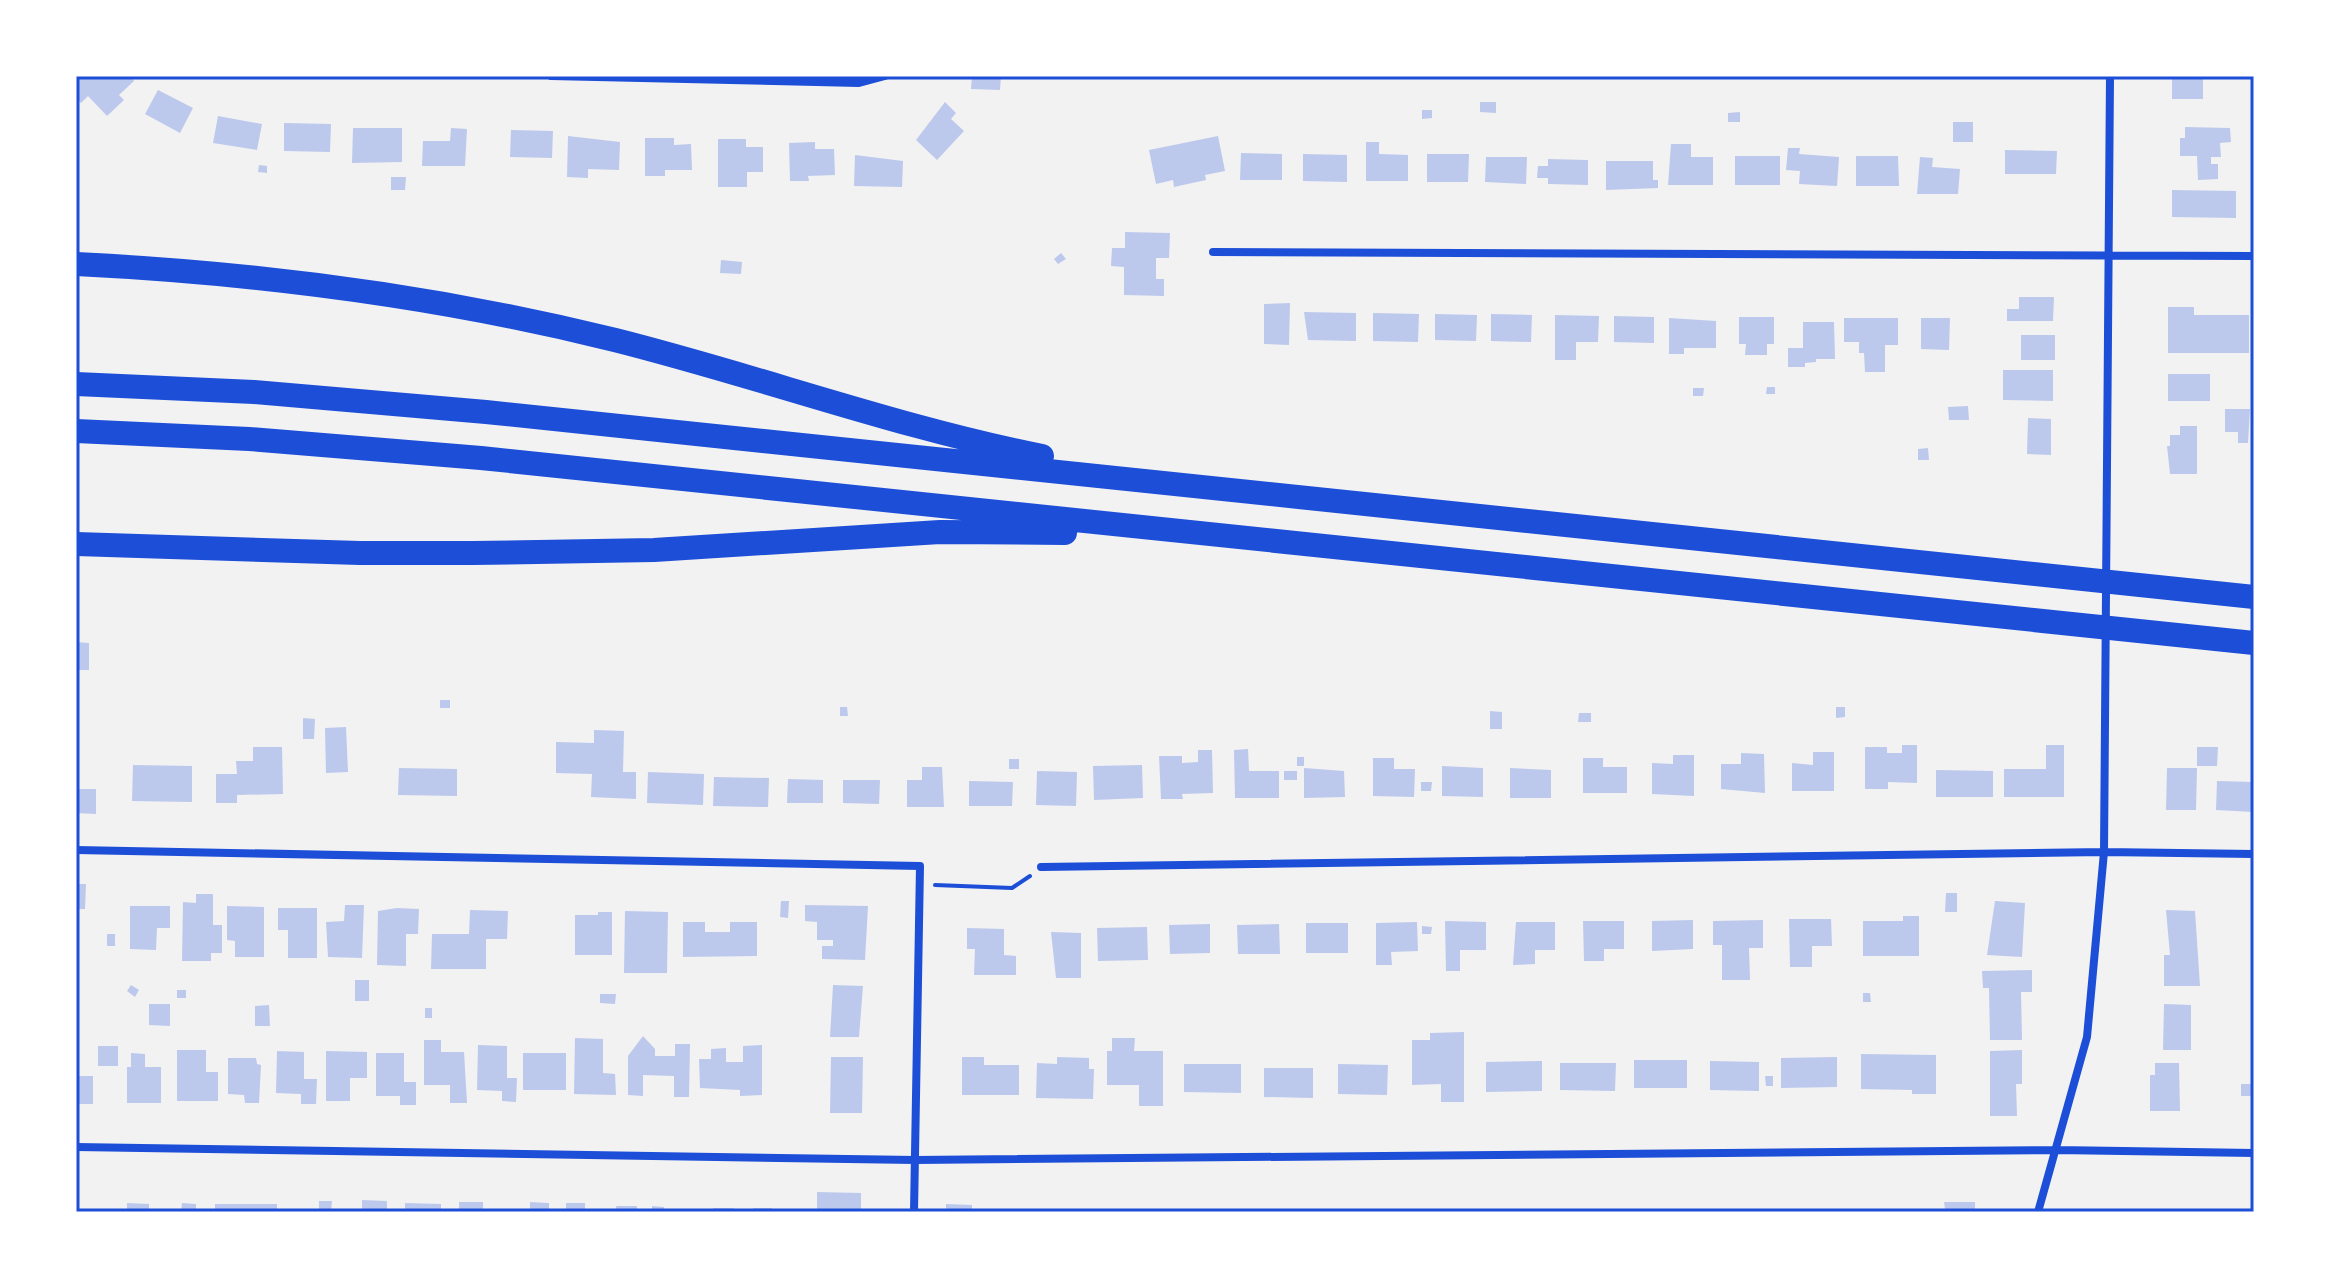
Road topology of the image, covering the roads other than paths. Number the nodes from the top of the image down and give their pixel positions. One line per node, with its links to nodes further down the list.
1 (551, 76): 2 (street)
2 (885, 76)
3 (2110, 76): 5 (street)
4 (1213, 252): 5 (street)
5 (2110, 255): 6 (street); 16 (street)
6 (2254, 256)
7 (76, 264): 10 (highway)
8 (76, 384): 10 (highway)
9 (76, 431): 11 (highway)
10 (1197, 486): 13 (highway)
11 (1242, 537): 12 (highway); 14 (highway)
12 (76, 544)
13 (2254, 597)
14 (2254, 643)
15 (76, 850): 22 (street)
16 (2104, 852): 17 (street); 18 (street); 20 (street)
17 (2254, 854)
18 (1041, 867)
19 (76, 1147): 22 (street)
20 (2057, 1150): 21 (street); 22 (street); 24 (street)
21 (2254, 1153)
22 (915, 1160): 23 (street)
23 (914, 1212)
24 (2038, 1212)

